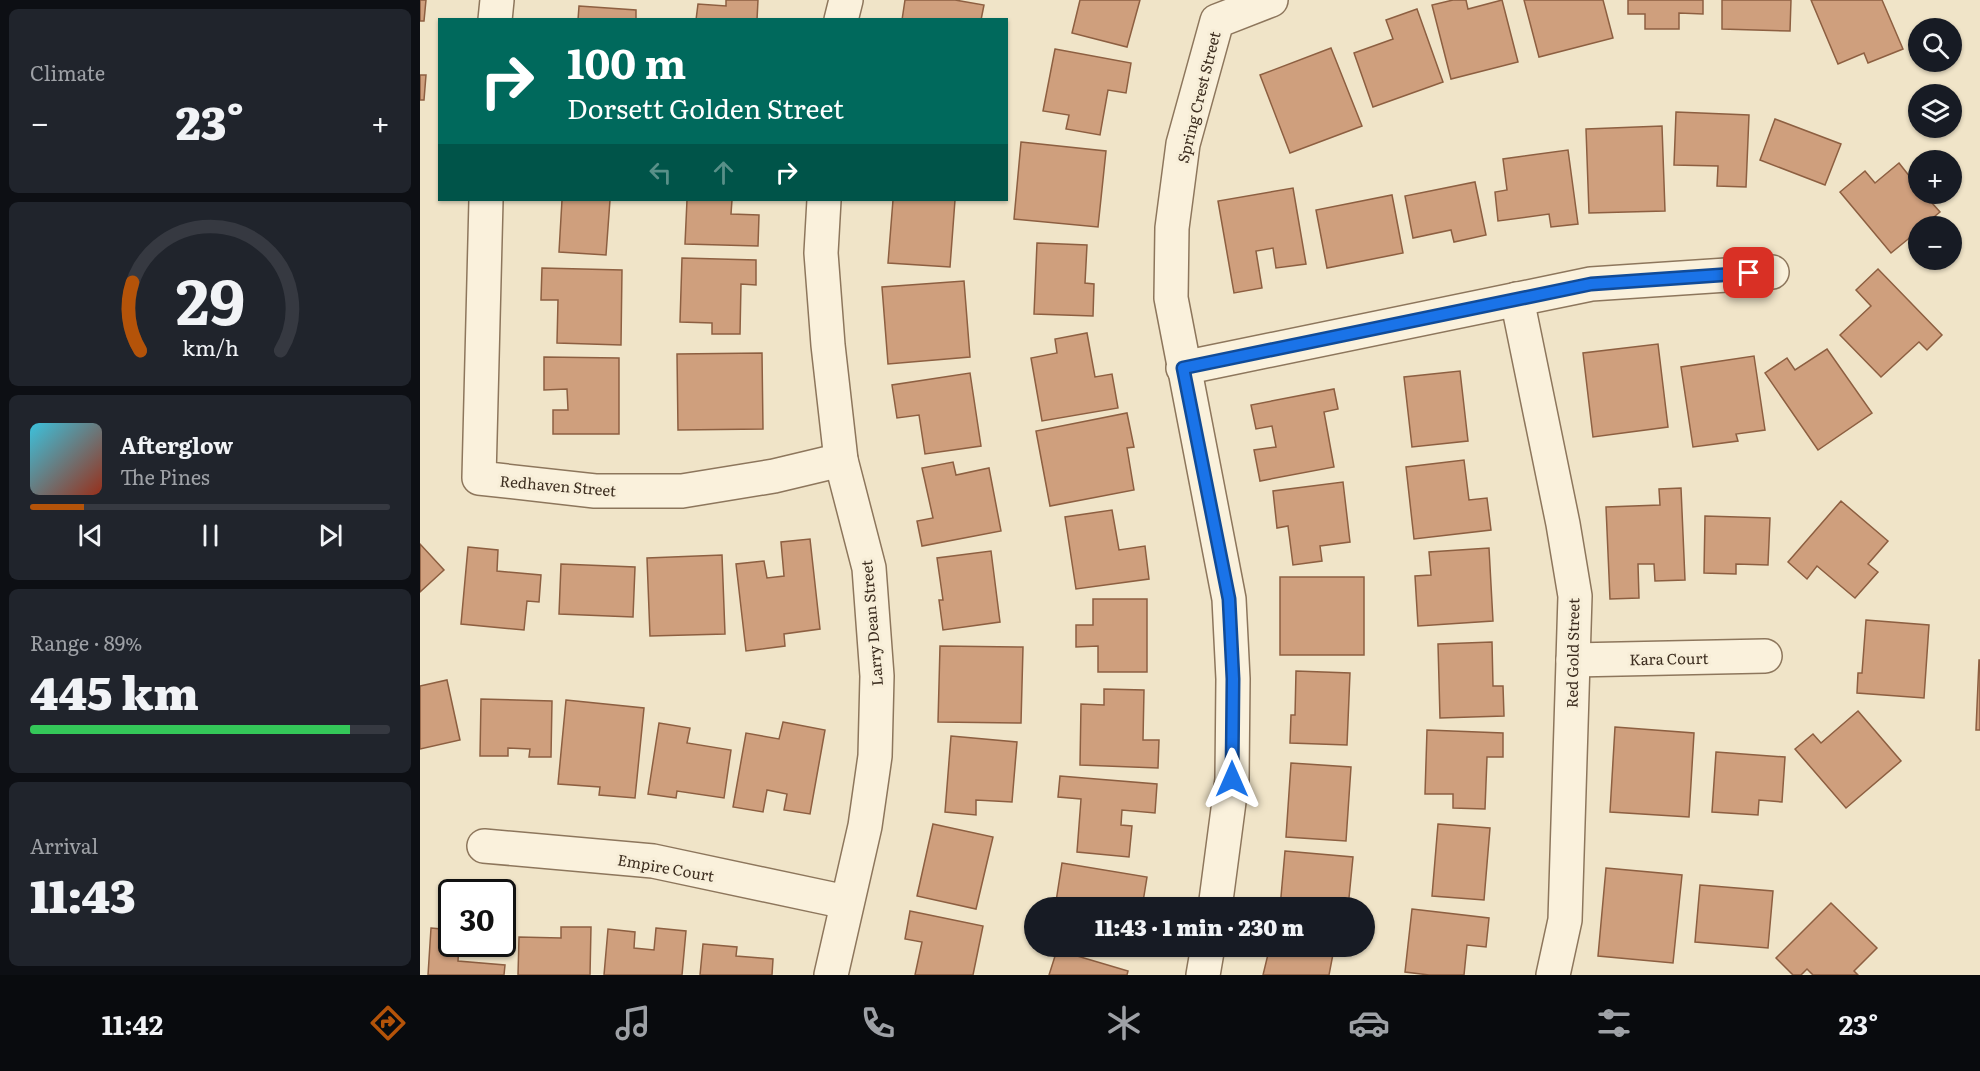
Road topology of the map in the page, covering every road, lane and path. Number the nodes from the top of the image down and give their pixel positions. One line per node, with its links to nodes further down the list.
1 (497, 0): 4 (street)
2 (846, 0): 5 (street)
3 (1271, 0): 10 (street, Spring Crest Street)
4 (495, 18)
5 (842, 18)
6 (486, 201): 11 (street, Redhaven Street)
7 (824, 201): 11 (street, Larry Dean Street)
8 (1772, 272): 9 (street)
9 (1517, 299): 10 (street); 13 (street, Red Gold Street)
10 (1183, 368): 15 (street, Spring Crest Street)
11 (841, 460): 16 (street, Larry Dean Street)
12 (1765, 656): 13 (street, Kara Court)
13 (1573, 660): 20 (street, Red Gold Street)
14 (484, 846): 16 (street, Empire Court)
15 (1217, 897)
16 (846, 902): 18 (street, Larry Dean Street)
17 (1206, 957): 19 (street)
18 (831, 975)
19 (1203, 975)
20 (1553, 975)

